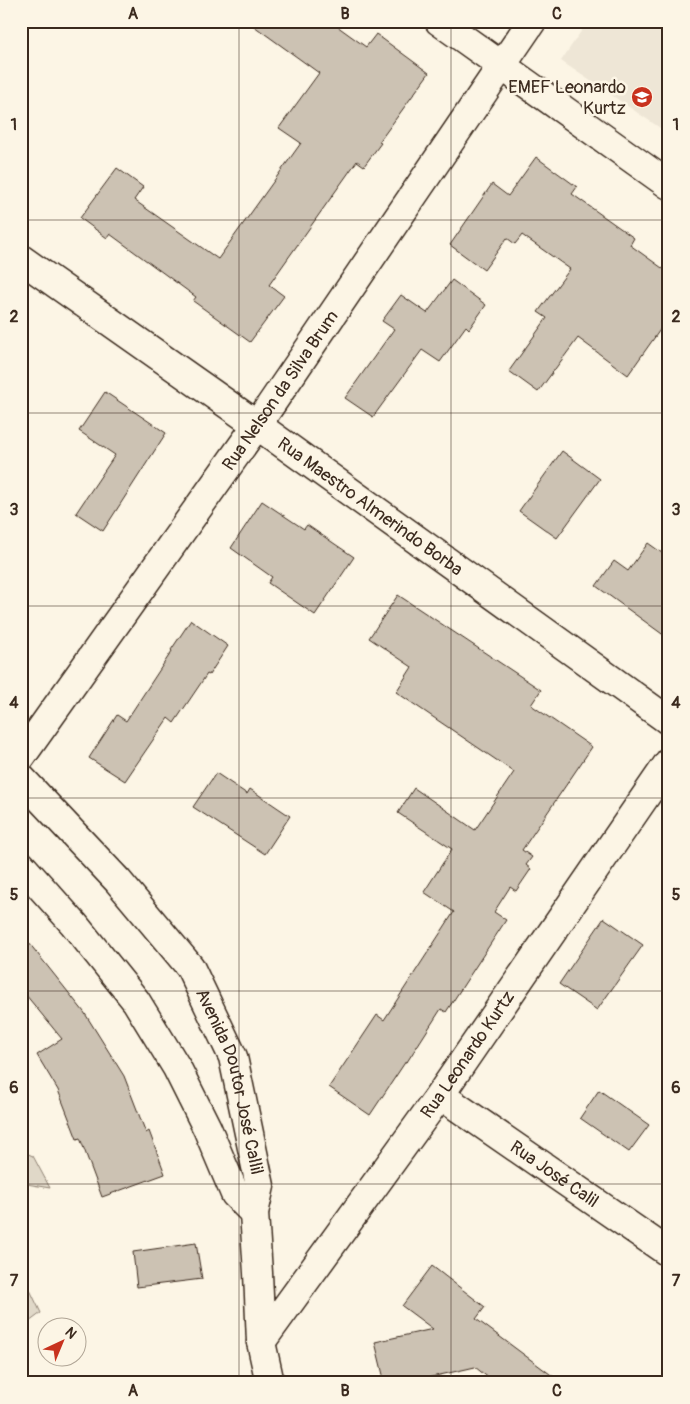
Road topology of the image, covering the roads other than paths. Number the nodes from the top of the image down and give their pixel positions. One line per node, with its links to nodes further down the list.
1 (439, 21): 3 (street)
2 (532, 21): 3 (street, Rua Nelson da Silva Brum)
3 (501, 65): 4 (street); 6 (street, Rua Nelson da Silva Brum)
4 (669, 185)
5 (21, 259): 6 (street, Rua Maestro Almerindo Borba)
6 (257, 425): 7 (street, Rua Maestro Almerindo Borba); 8 (street, Rua Nelson da Silva Brum)
7 (669, 721)
8 (21, 757)
9 (669, 762): 12 (street, Rua Leonardo Kurtz)
10 (21, 778): 13 (street, Avenida Doutor José Callil)
11 (21, 866): 13 (street, Avenida Doutor José Callil)
12 (440, 1095): 14 (street, Rua José Calil); 15 (street, Rua Leonardo Kurtz)
13 (254, 1212): 15 (street)
14 (669, 1253)
15 (261, 1342): 16 (street)
16 (270, 1383)

